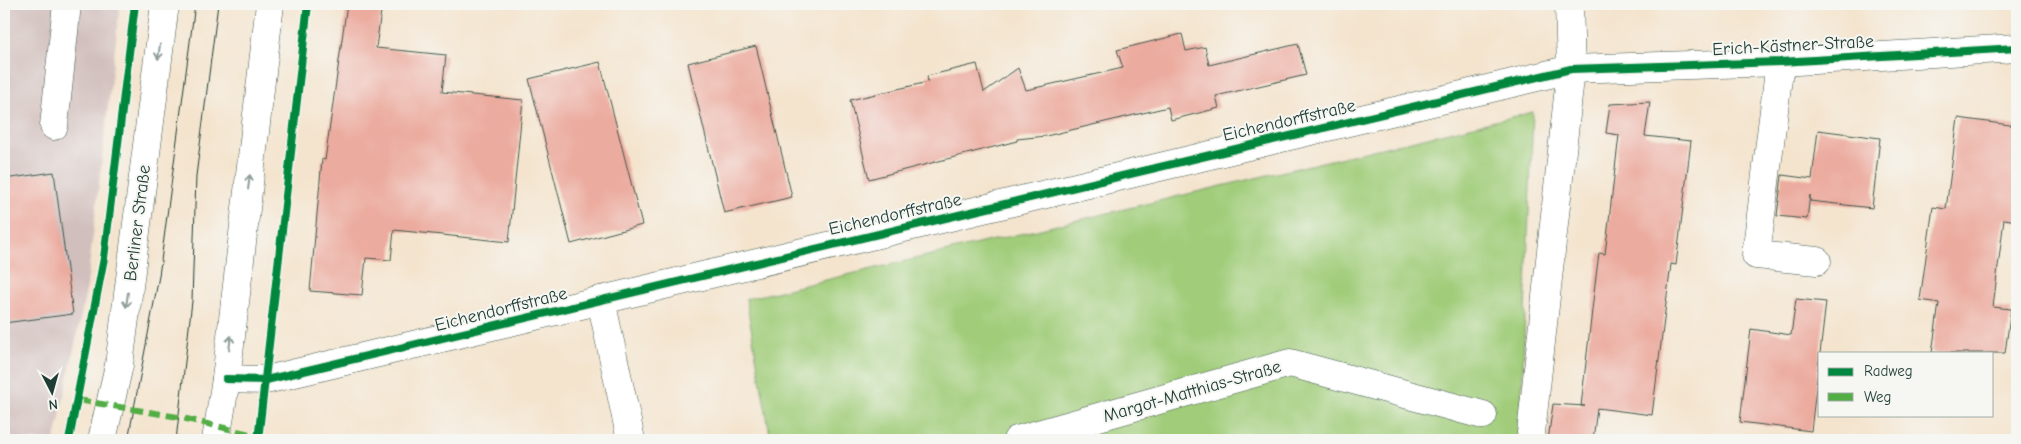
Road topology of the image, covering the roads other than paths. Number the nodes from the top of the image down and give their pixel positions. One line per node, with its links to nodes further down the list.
1 (67, 4): 8 (street)
2 (165, 4): 15 (street, Berliner Straße, one-way to 15)
3 (270, 4): 11 (street, one-way to 3)
4 (1569, 4): 7 (street)
5 (2017, 48): 6 (street, Erich-Kästner-Straße)
6 (1780, 62): 7 (street, Erich-Kästner-Straße); 9 (street, Erich-Kästner-Straße)
7 (1571, 69): 10 (street, Eichendorffstraße); 14 (street)
8 (54, 126)
9 (1817, 261)
10 (601, 300): 11 (street, Eichendorffstraße); 16 (street)
11 (226, 378): 13 (street)
12 (1483, 415): 17 (street, Margot-Matthias-Straße)
13 (218, 433)
14 (1531, 433)
15 (102, 440)
16 (632, 440)
17 (1017, 440)

